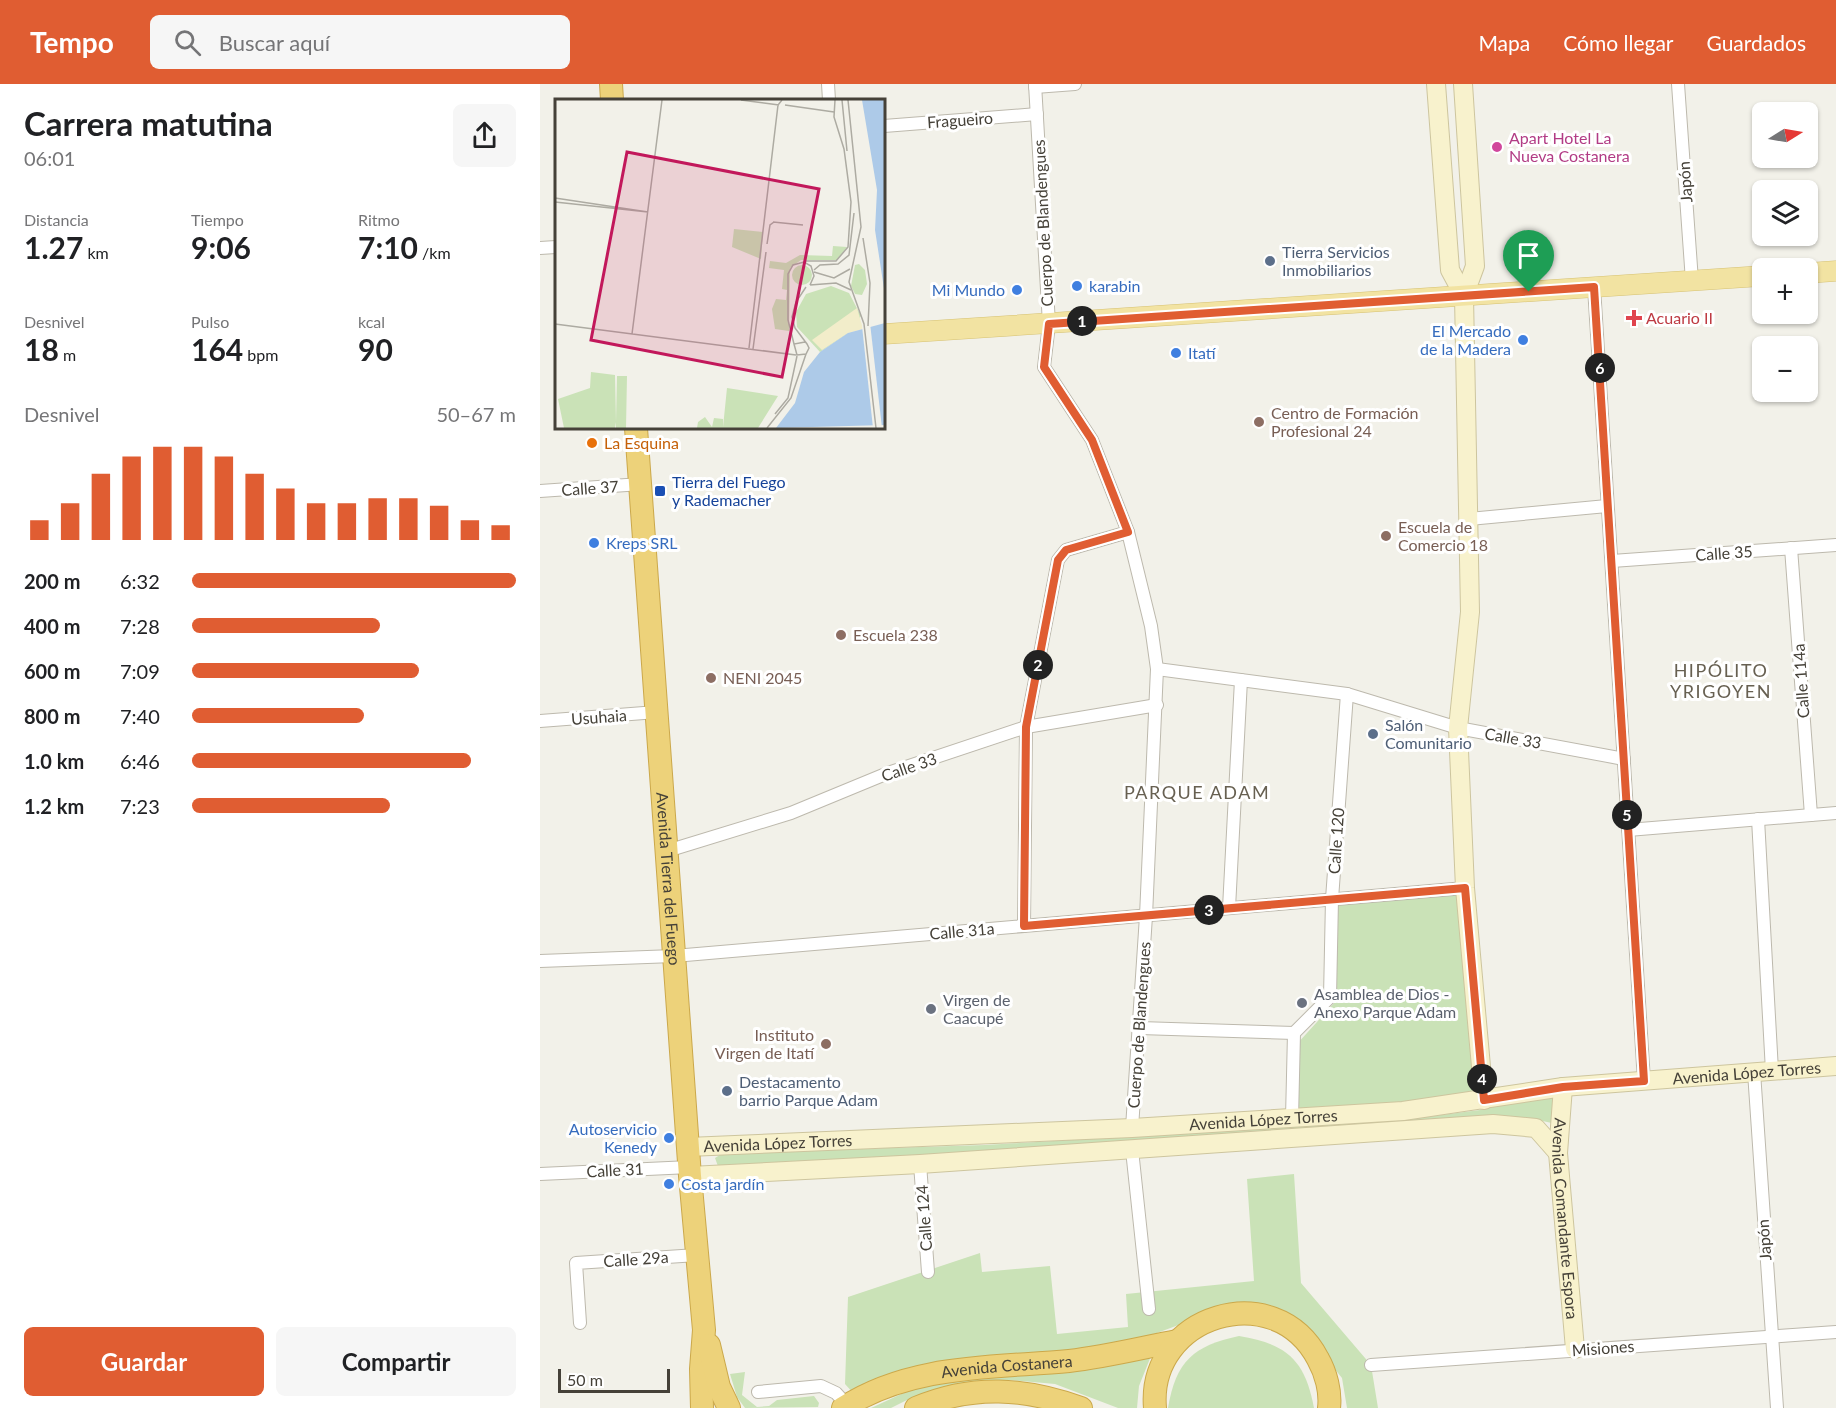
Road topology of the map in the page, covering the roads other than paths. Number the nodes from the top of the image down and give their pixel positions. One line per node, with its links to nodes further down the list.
1 (611, 84): 8 (highway)
2 (828, 84): 9 (street)
3 (1075, 84): 7 (street)
4 (1436, 84): 19 (main road)
5 (1463, 84): 19 (main road)
6 (1678, 84): 17 (street, Japón)
7 (1035, 85): 10 (street, Cuerpo de Blandengues)
8 (612, 99)
9 (829, 99)
10 (1037, 114): 11 (street, Fragueiro); 20 (street, Cuerpo de Blandengues)
11 (885, 126)
12 (555, 247): 13 (street)
13 (540, 248)
14 (1836, 271): 15 (main road)
15 (1818, 272)
16 (1752, 277): 17 (main road)
17 (1692, 281): 18 (main road)
18 (1594, 287): 19 (main road); 25 (street)
19 (1464, 296): 20 (main road); 26 (main road)
20 (1049, 324): 21 (main road); 27 (street, Cuerpo de Blandengues)
21 (885, 334)
22 (636, 429): 23 (highway, Avenida Tierra del Fuego)
23 (641, 484): 24 (street, Calle 37); 35 (highway, Avenida Tierra del Fuego)
24 (540, 491)
25 (1607, 506): 26 (street); 30 (street)
26 (1469, 519): 38 (main road)
27 (1128, 532): 31 (street, Cuerpo de Blandengues); 37 (street)
28 (1836, 545): 29 (street, Calle 35)
29 (1791, 548): 30 (street, Calle 35); 41 (street, Calle 114a)
30 (1612, 561): 39 (street)
31 (1157, 669): 32 (street, Calle 33); 34 (street, Cuerpo de Blandengues)
32 (1241, 680): 33 (street, Calle 33); 47 (street)
33 (1347, 694): 38 (street, Calle 33); 46 (street, Calle 120)
34 (1157, 705): 37 (street, Calle 33); 48 (street, Cuerpo de Blandengues)
35 (657, 712): 36 (street, Usuhaia); 44 (highway, Avenida Tierra del Fuego)
36 (540, 721)
37 (1026, 727): 44 (street, Calle 33); 49 (street)
38 (1458, 728): 39 (street, Calle 33); 45 (main road)
39 (1624, 759): 43 (street)
40 (1836, 813): 41 (street)
41 (1811, 815): 42 (street)
42 (1758, 819): 43 (street); 55 (street)
43 (1628, 830): 57 (street)
44 (667, 851): 50 (highway, Avenida Tierra del Fuego)
45 (1465, 888): 46 (street, Calle 31a); 59 (main road)
46 (1332, 900): 47 (street, Calle 31a); 53 (street, Calle 120)
47 (1229, 908): 48 (street, Calle 31a)
48 (1146, 916): 49 (street, Calle 31a); 52 (street, Cuerpo de Blandengues)
49 (1024, 926): 50 (street, Calle 31a)
50 (674, 956): 51 (street); 64 (highway, Avenida Tierra del Fuego)
51 (540, 962)
52 (1140, 1028): 53 (street); 61 (street, Cuerpo de Blandengues)
53 (1294, 1033): 60 (street)
54 (1836, 1065): 55 (main road, Avenida López Torres)
55 (1773, 1071): 56 (main road, Avenida López Torres)
56 (1754, 1072): 57 (main road, Avenida López Torres); 73 (street, Japón)
57 (1644, 1081): 58 (main road, Avenida López Torres)
58 (1563, 1087): 59 (main road, Avenida López Torres); 63 (main road, Avenida Comandante Espora)
59 (1484, 1100): 60 (main road, Avenida López Torres)
60 (1292, 1118): 61 (main road, Avenida López Torres)
61 (1132, 1128): 64 (main road, Avenida López Torres)
62 (1132, 1150): 63 (main road, Avenida López Torres); 65 (main road, Avenida López Torres); 69 (street)
63 (1558, 1153): 75 (main road, Avenida Comandante Espora)
64 (689, 1163): 65 (main road, Avenida López Torres); 66 (street, Calle 31); 67 (highway, Avenida Tierra del Fuego)
65 (920, 1164): 68 (street, Calle 124)
66 (540, 1174)
67 (697, 1255): 70 (street, Calle 29a); 71 (highway, Avenida Tierra del Fuego)
68 (928, 1272)
69 (1149, 1309)
70 (580, 1323)
71 (704, 1330): 80 (highway, Avenida Tierra del Fuego); 81 (highway, Avenida Tierra del Fuego)
72 (1836, 1332): 73 (street, Misiones)
73 (1771, 1336): 75 (street, Misiones); 87 (street, Japón)
74 (1177, 1341): 77 (highway); 79 (highway, Avenida Costanera); 84 (highway)
75 (1575, 1349): 76 (street, Misiones)
76 (1371, 1365)
77 (1322, 1366): 85 (highway); 86 (main road)
78 (758, 1392): 79 (street)
79 (845, 1407)
80 (702, 1408)
81 (729, 1408)
82 (916, 1408): 83 (highway, Avenida Costanera)
83 (1081, 1408)
84 (1155, 1408)
85 (1329, 1408)
86 (1340, 1408)
87 (1777, 1408)

